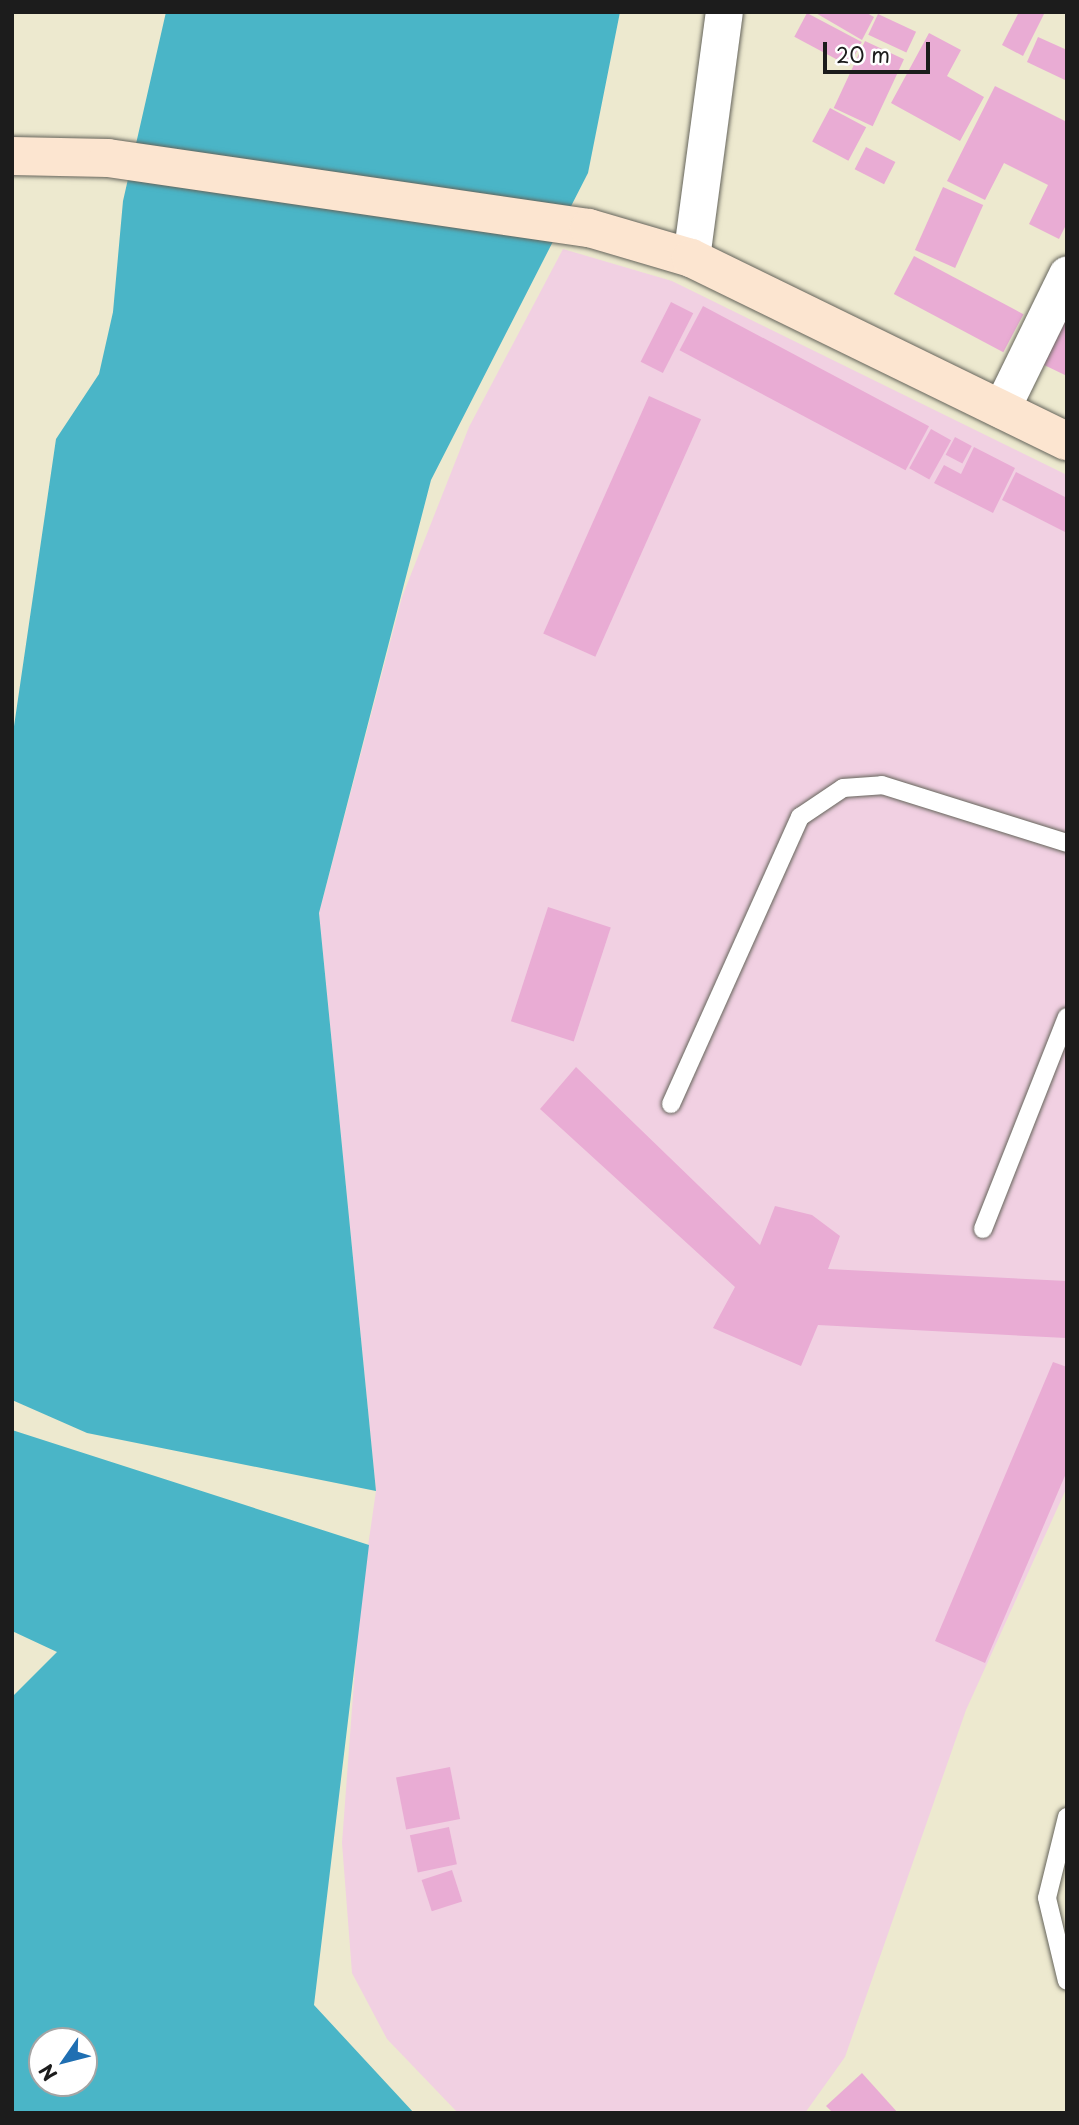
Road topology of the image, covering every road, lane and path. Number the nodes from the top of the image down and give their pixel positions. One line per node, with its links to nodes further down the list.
1 (723, 12): 3 (street)
2 (12, 156): 3 (street)
3 (691, 258): 5 (street)
4 (1067, 274): 5 (street)
5 (1001, 410): 6 (street)
6 (1067, 441)
7 (1067, 843): 9 (lane)
8 (1067, 1017): 10 (lane)
9 (671, 1104)
10 (983, 1229)
11 (1067, 1817): 12 (lane)
12 (1067, 1981)

